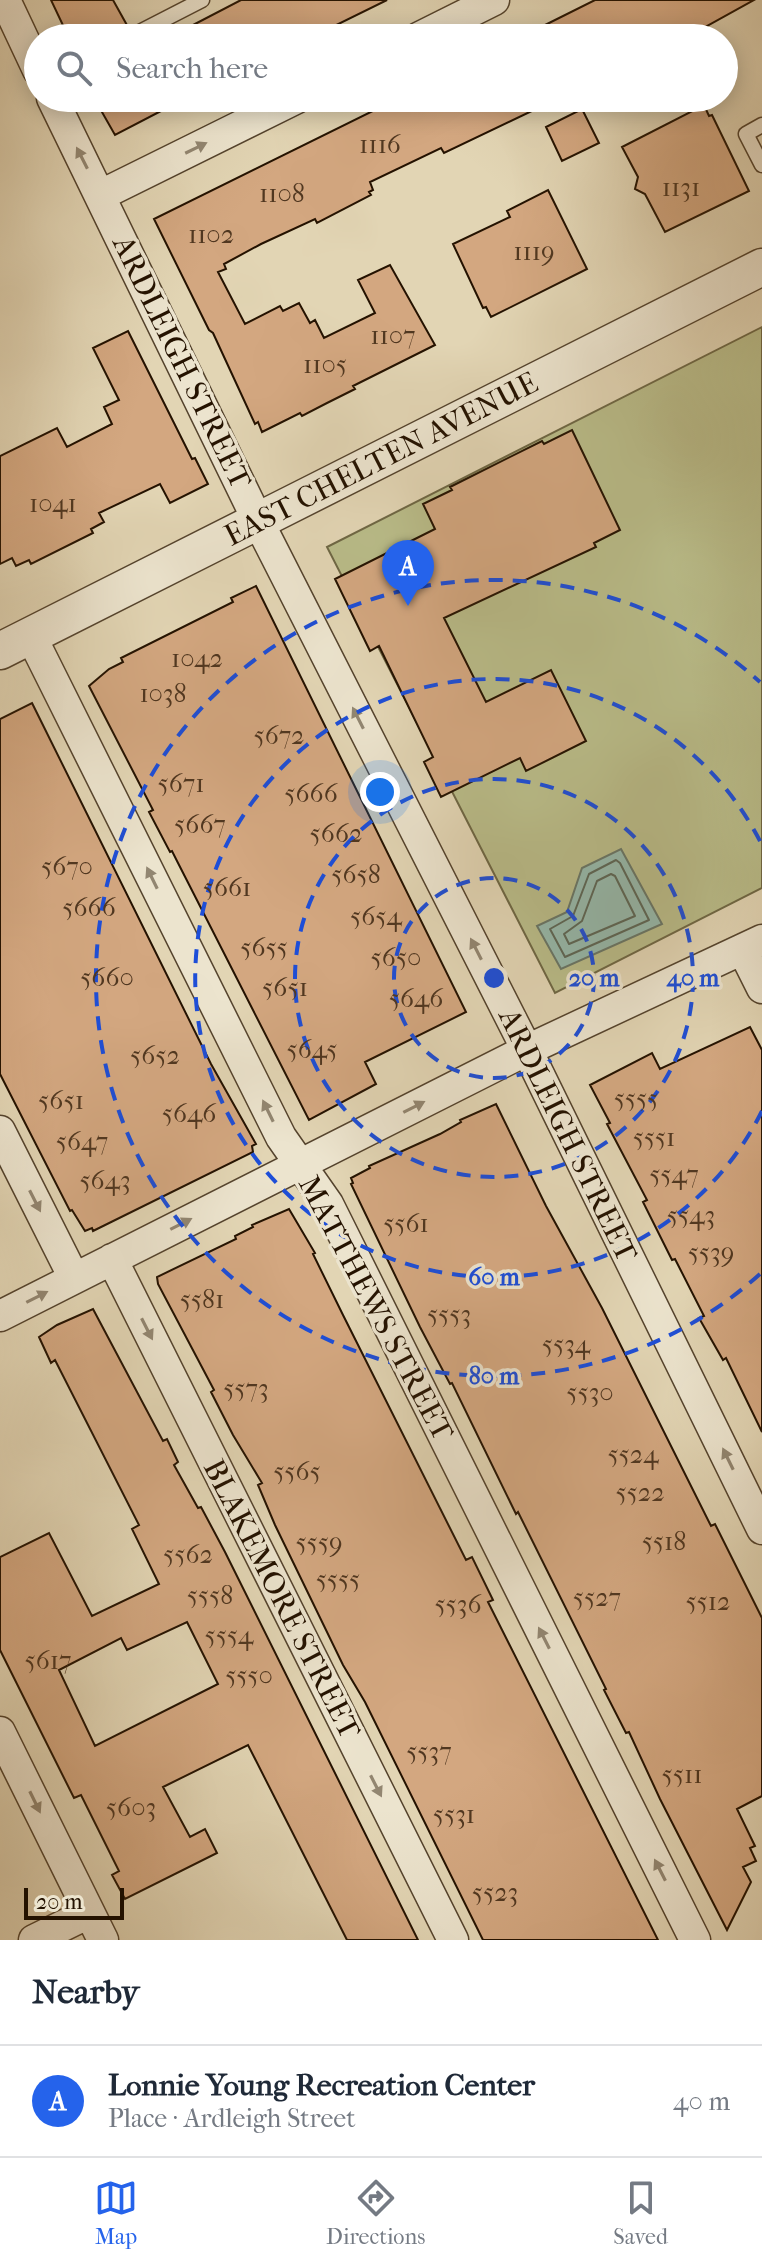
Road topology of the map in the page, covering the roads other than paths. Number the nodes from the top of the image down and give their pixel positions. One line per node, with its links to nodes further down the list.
1 (5, 0): 6 (street)
2 (202, 0): 4 (lane)
3 (494, 0): 5 (street)
4 (155, 24)
5 (446, 24)
6 (24, 40)
7 (59, 112): 11 (street, ARDLEIGH STREET, one-way to 7)
8 (269, 112): 11 (street, one-way to 8)
9 (762, 125): 10 (lane)
10 (762, 165)
11 (101, 195): 13 (street, ARDLEIGH STREET)
12 (762, 267): 13 (street, EAST CHELTEN AVENUE)
13 (258, 521): 14 (street, EAST CHELTEN AVENUE); 17 (street, ARDLEIGH STREET, one-way to 13)
14 (16, 643): 19 (street, MATTHEWS STREET, one-way to 14)
15 (752, 945): 16 (street); 17 (street)
16 (762, 988)
17 (527, 1050): 19 (street, one-way to 17); 23 (street, ARDLEIGH STREET, one-way to 17)
18 (0, 1131): 21 (street, one-way to 21)
19 (300, 1164): 20 (street, one-way to 19); 29 (street, MATTHEWS STREET, one-way to 19)
20 (112, 1259): 21 (street); 28 (street, BLAKEMORE STREET, one-way to 28)
21 (74, 1278): 22 (street, one-way to 21)
22 (0, 1316)
23 (762, 1529)
24 (0, 1732): 25 (street, one-way to 25)
25 (89, 1913): 26 (street); 27 (street)
26 (34, 1940)
27 (103, 1940)
28 (453, 1940)
29 (695, 1940)

